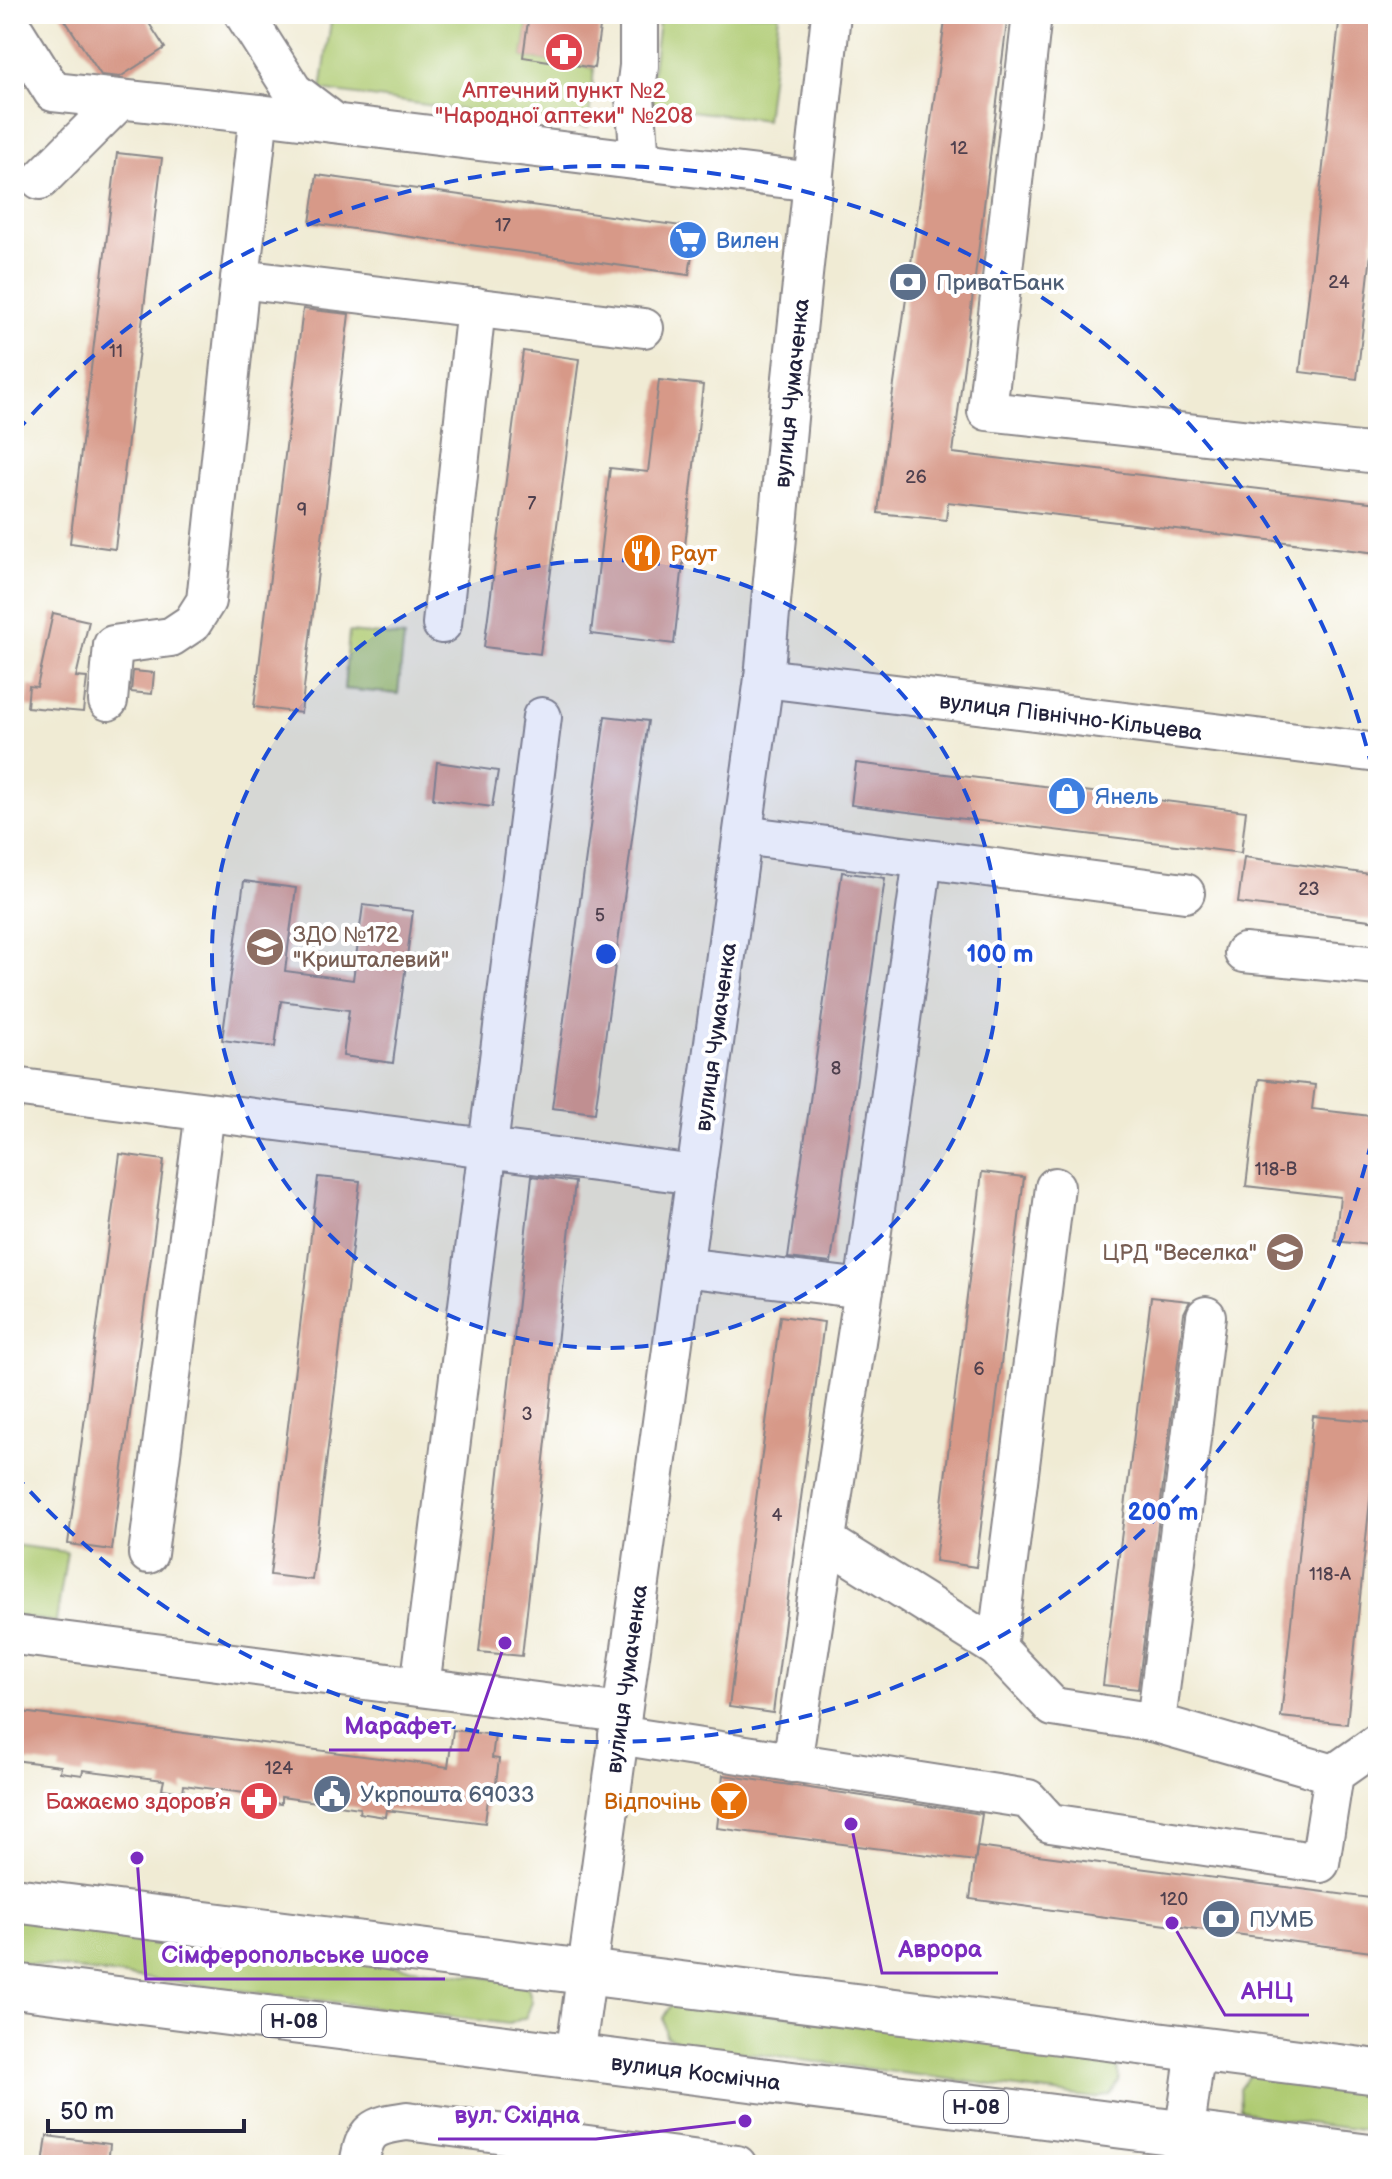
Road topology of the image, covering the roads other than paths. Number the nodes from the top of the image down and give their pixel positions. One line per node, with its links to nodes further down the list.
1 (244, 14): 8 (street)
2 (639, 14): 9 (street)
3 (831, 14): 11 (street, вулиця Чумаченка)
4 (1032, 14): 15 (street)
5 (14, 30): 6 (street)
6 (120, 100): 7 (street); 10 (street)
7 (259, 114): 8 (street); 12 (street)
8 (337, 125): 9 (street)
9 (640, 161): 11 (street)
10 (40, 180)
11 (814, 182): 17 (street, вулиця Чумаченка)
12 (240, 279): 13 (street); 18 (street)
13 (476, 307): 14 (street); 16 (street)
14 (644, 328)
15 (1378, 454)
16 (442, 624)
17 (764, 678): 20 (street, вулиця Північно-Кільцева); 21 (street, вулиця Чумаченка)
18 (108, 701)
19 (542, 717): 28 (street)
20 (1378, 753)
21 (743, 835): 22 (street); 29 (street, вулиця Чумаченка)
22 (923, 859): 23 (street); 32 (street)
23 (1185, 893)
24 (1244, 953): 25 (street)
25 (1378, 966)
26 (14, 1087): 27 (street)
27 (205, 1112): 28 (street); 35 (street)
28 (487, 1148): 29 (street); 38 (street)
29 (696, 1175): 31 (street, вулиця Чумаченка)
30 (1055, 1187): 37 (street)
31 (683, 1267): 32 (street); 40 (street, вулиця Чумаченка)
32 (864, 1289): 34 (street)
33 (1206, 1316): 39 (street)
34 (826, 1541): 37 (street); 42 (street)
35 (148, 1554)
36 (14, 1635): 38 (street)
37 (997, 1648): 39 (street)
38 (420, 1687): 40 (street)
39 (1156, 1723): 43 (street)
40 (620, 1724): 42 (street); 45 (street, вулиця Чумаченка)
41 (1378, 1743): 43 (street)
42 (792, 1763): 43 (street)
43 (1334, 1774)
44 (14, 1900): 45 (main road)
45 (586, 1971): 47 (main road); 48 (street, вулиця Чумаченка)
46 (14, 1986): 48 (main road, вулиця Космічна / Н-08)
47 (1196, 2049): 49 (main road); 50 (street)
48 (575, 2057): 50 (main road, вулиця Космічна / Н-08)
49 (1378, 2072)
50 (1182, 2149): 51 (main road, вулиця Космічна / Н-08)
51 (1378, 2158)
52 (359, 2165): 53 (street)
53 (737, 2165)

